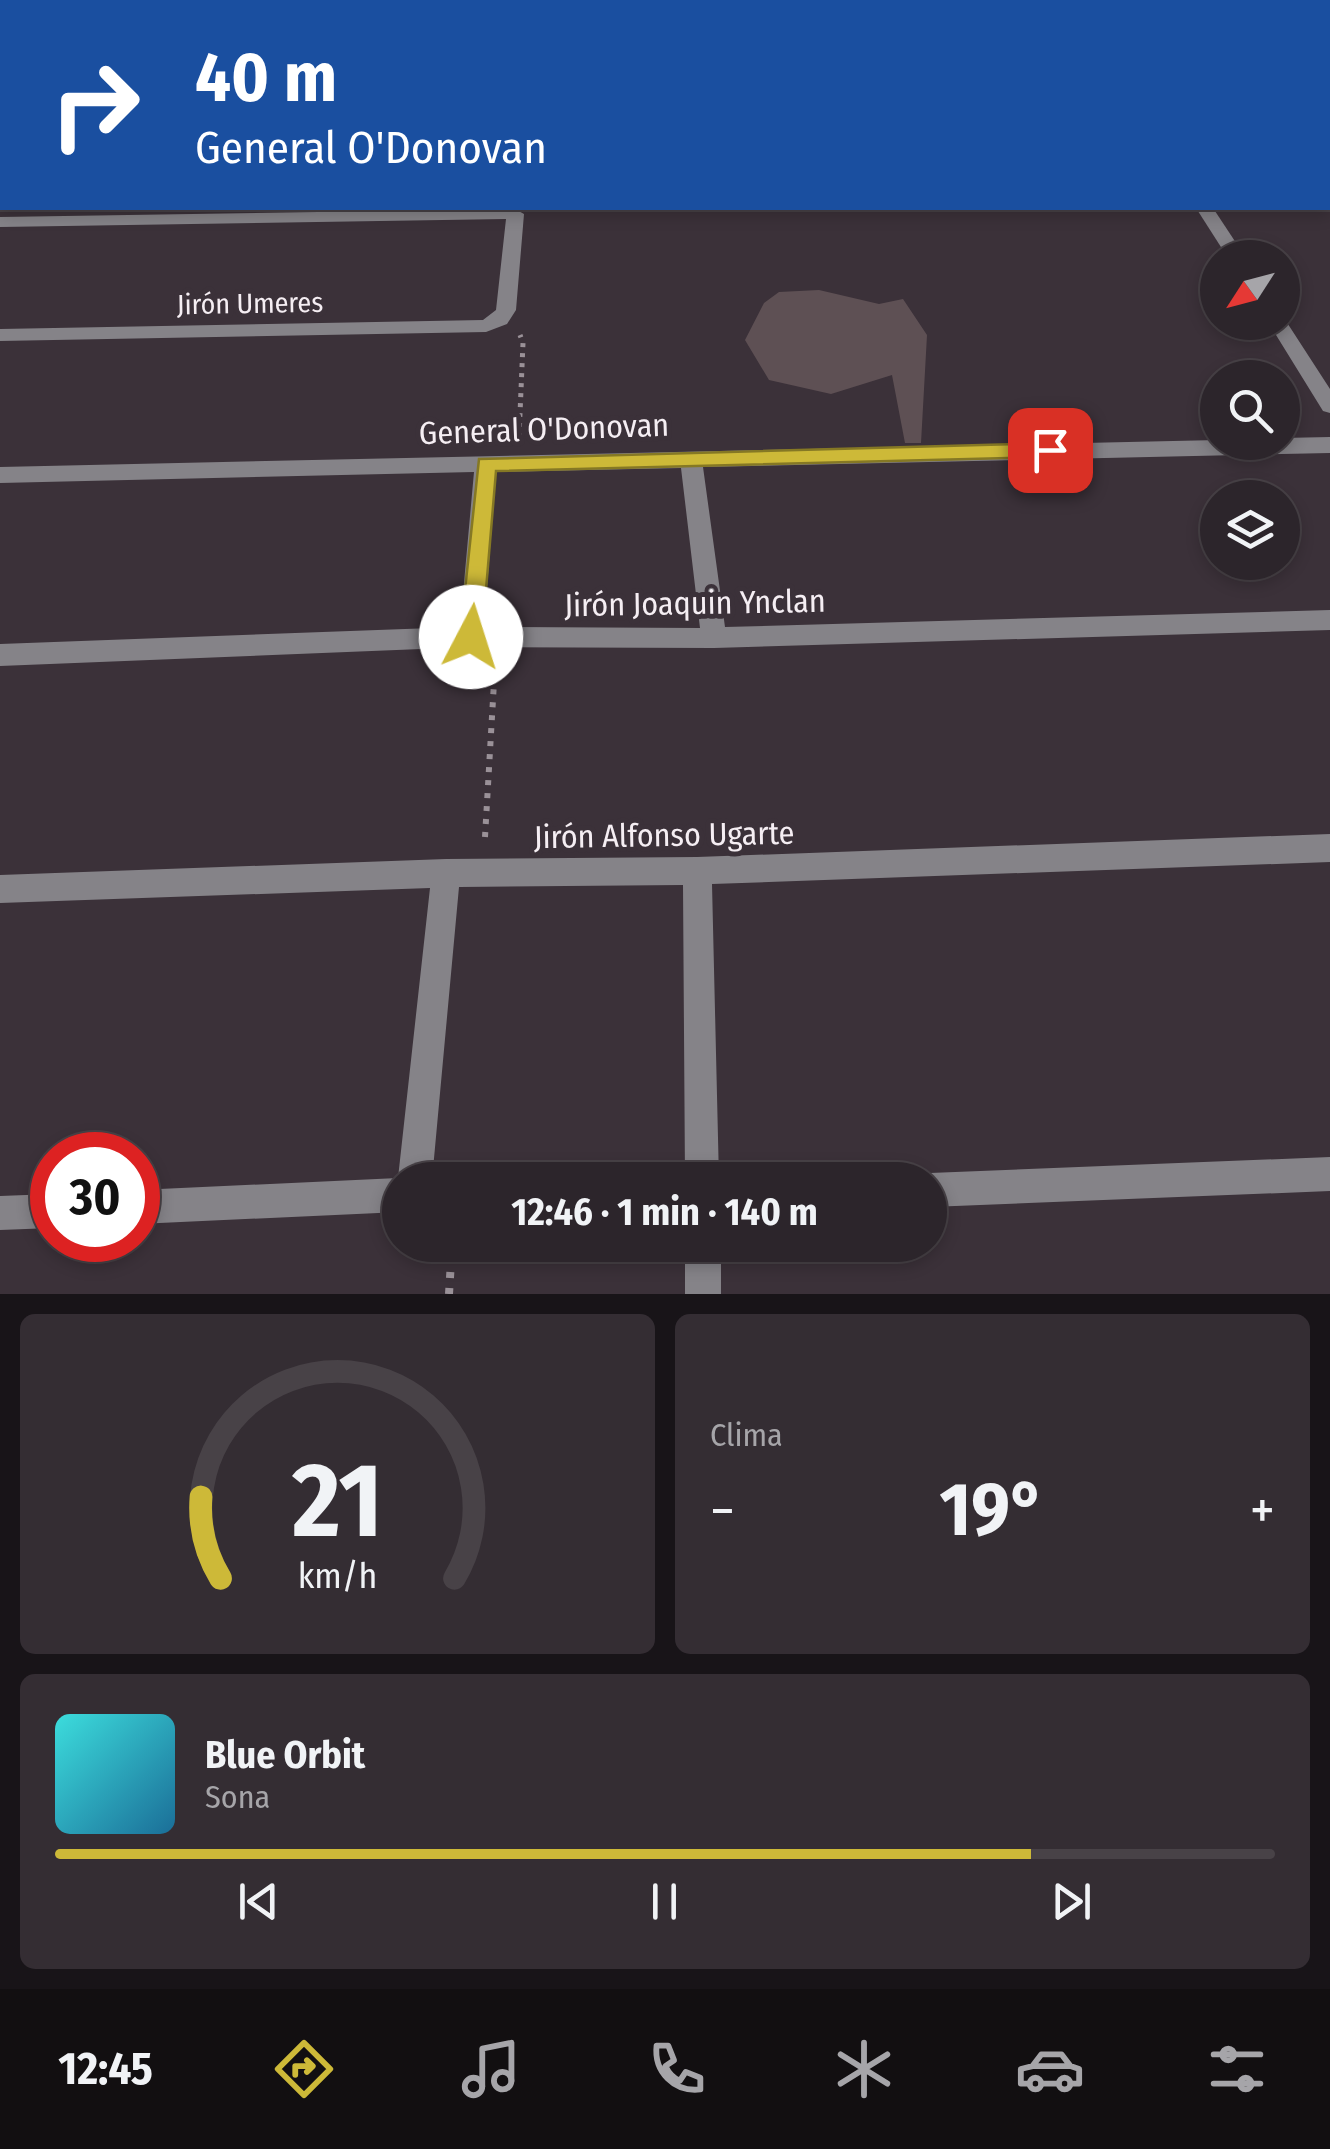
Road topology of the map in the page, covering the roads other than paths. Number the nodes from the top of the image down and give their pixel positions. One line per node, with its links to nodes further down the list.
1 (1206, 210): 4 (street)
2 (519, 211): 3 (street); 5 (street, Jirón Umeres)
3 (0, 222)
4 (1225, 240)
5 (0, 335)
6 (1289, 340): 7 (street)
7 (1330, 406)
8 (1330, 444): 9 (street, General O'Donovan)
9 (691, 456): 10 (street, General O'Donovan); 14 (street)
10 (486, 464): 11 (street, General O'Donovan); 13 (street)
11 (0, 475)
12 (1330, 620): 14 (street, Jirón Joaquin Ynclan)
13 (484, 637): 14 (street, Jirón Joaquin Ynclan); 15 (street, Jirón Joaquin Ynclan)
14 (714, 638)
15 (0, 654)
16 (1330, 848): 17 (street, Jirón Alfonso Ugarte)
17 (697, 871): 18 (street, Jirón Alfonso Ugarte); 21 (street)
18 (446, 874): 19 (street, Jirón Alfonso Ugarte); 20 (street)
19 (0, 889)
20 (416, 1162)
21 (702, 1162)
22 (1330, 1174): 23 (street)
23 (947, 1189)
24 (382, 1196): 25 (street)
25 (160, 1206)
26 (30, 1212): 27 (street)
27 (0, 1213)
28 (703, 1262): 29 (street)
29 (703, 1294)

